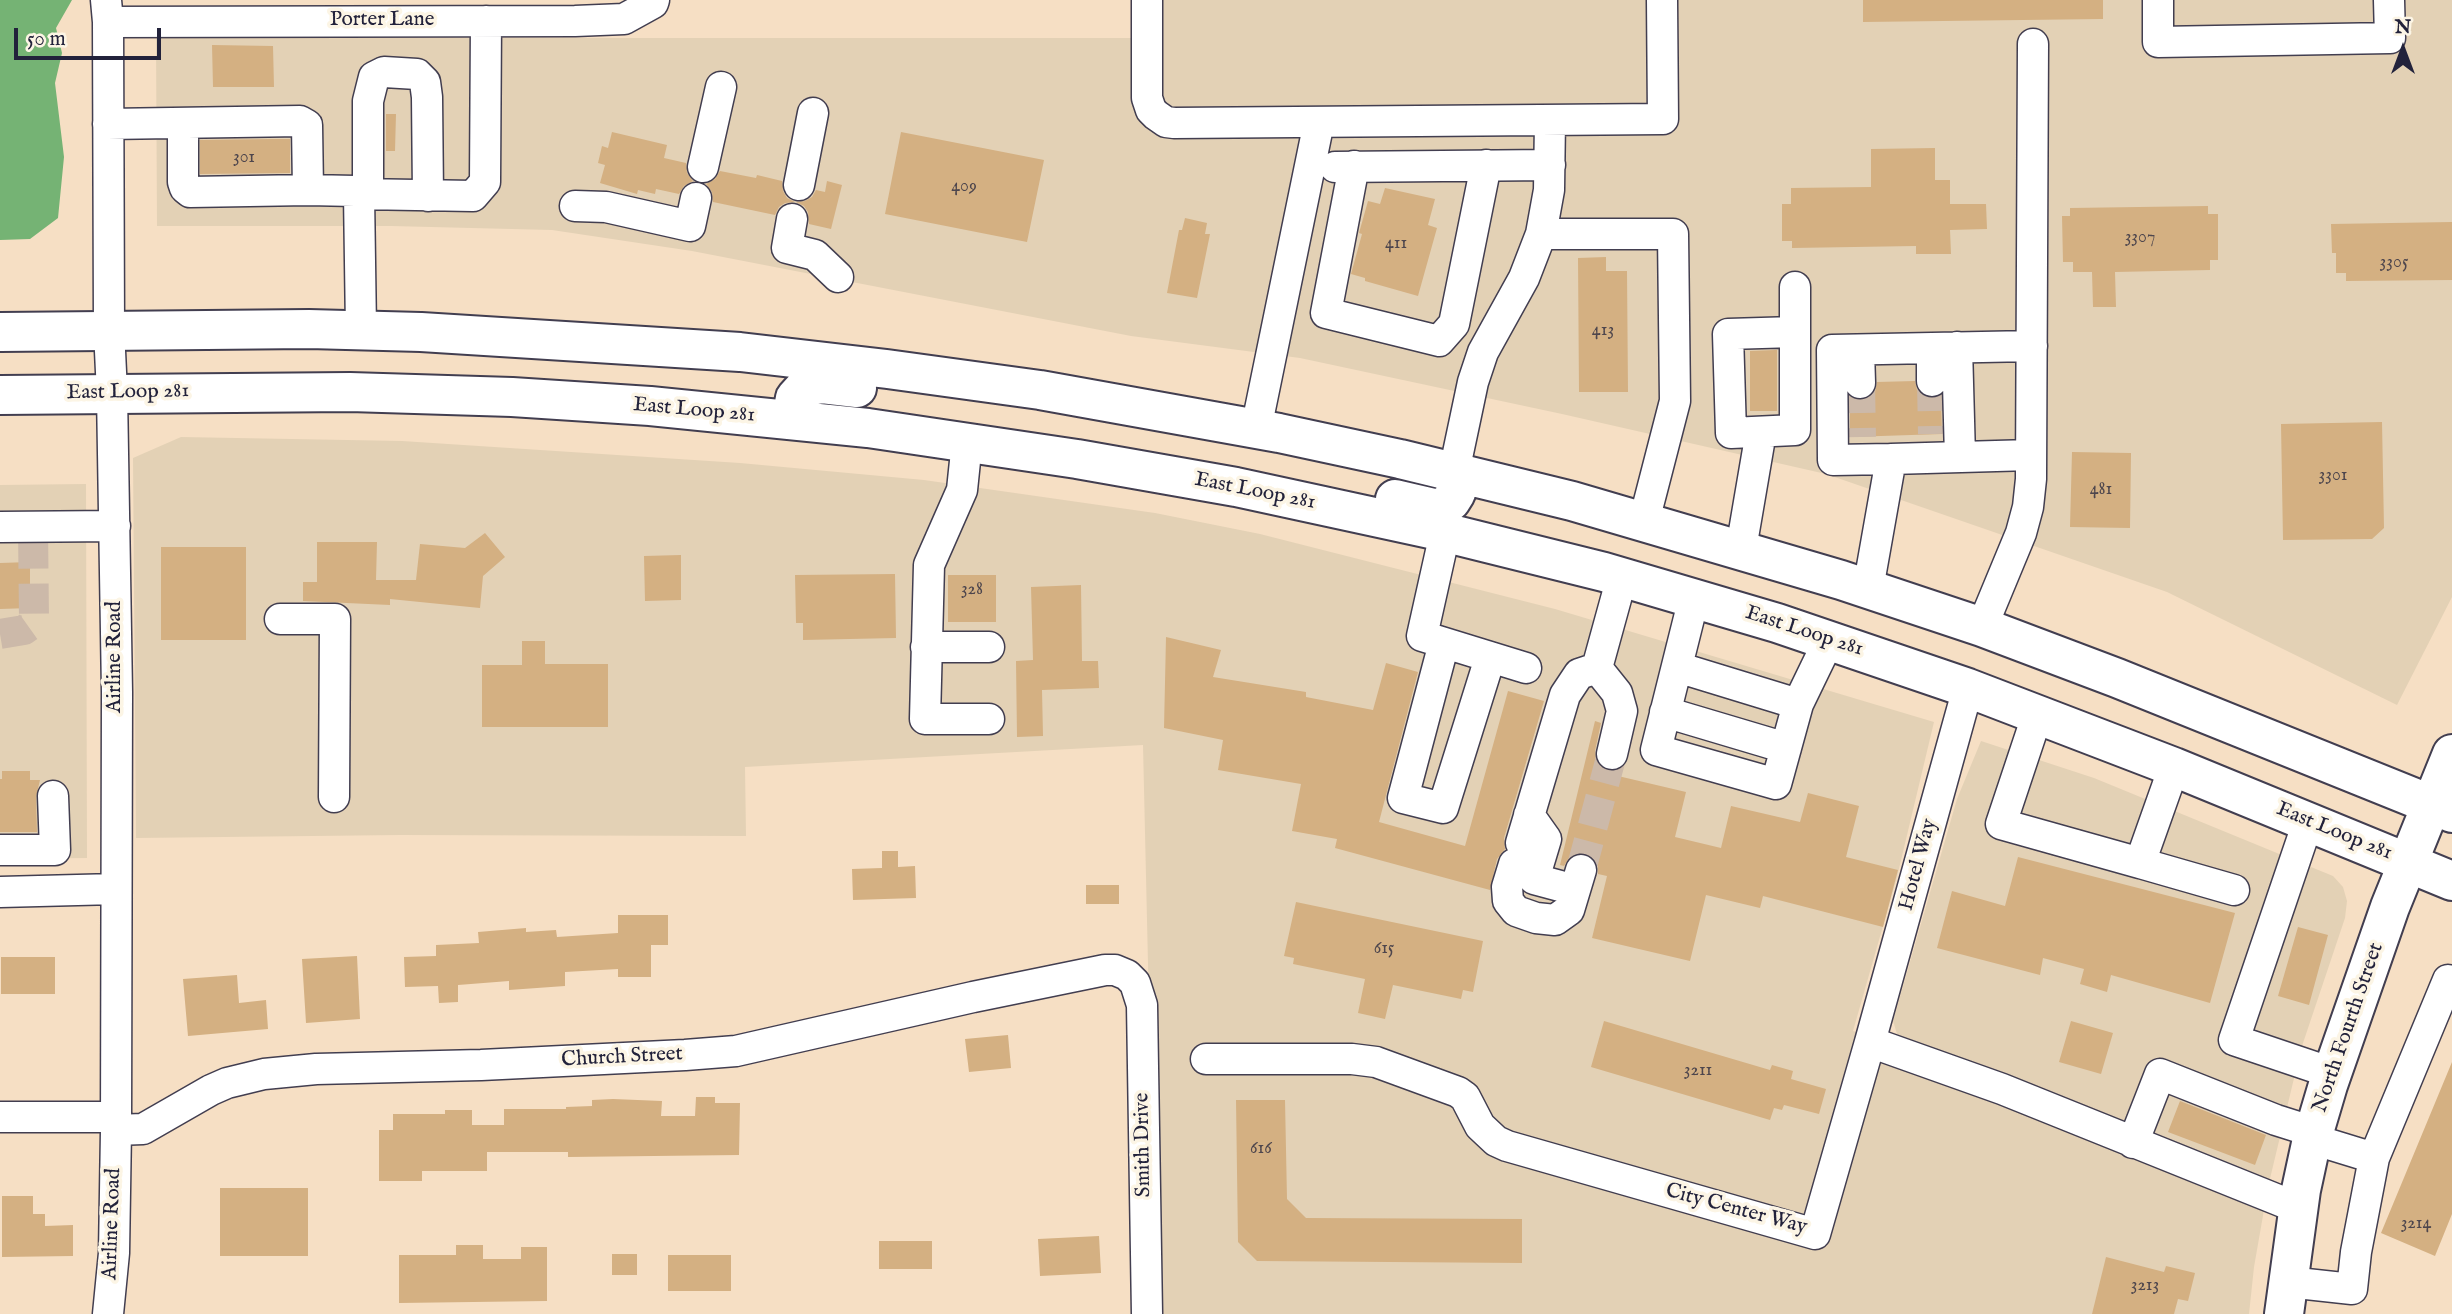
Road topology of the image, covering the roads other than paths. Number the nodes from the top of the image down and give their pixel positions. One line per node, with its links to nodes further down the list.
1 (1147, 0): 12 (street)
2 (1662, 0): 11 (street)
3 (2158, 0): 4 (street)
4 (2389, 0)
5 (653, 2): 7 (street, Porter Lane)
6 (107, 11): 7 (street, Porter Lane); 14 (street, Airline Road)
7 (503, 14): 23 (street)
8 (2033, 44): 34 (street)
9 (720, 88): 18 (street)
10 (813, 113): 20 (street)
11 (1550, 120): 12 (street); 16 (street)
12 (1319, 122): 19 (street)
13 (183, 123): 14 (street); 21 (street); 21 (street)
14 (108, 124): 30 (street, Airline Road)
15 (1486, 165): 16 (street); 17 (street); 17 (street)
16 (1550, 165): 27 (street)
17 (1354, 166): 19 (street)
18 (703, 167)
19 (1310, 167): 43 (street)
20 (799, 185)
21 (308, 190): 22 (street)
22 (364, 194): 23 (street); 23 (street); 31 (street)
23 (428, 195)
24 (696, 198): 25 (street)
25 (575, 206)
26 (792, 219): 28 (street)
27 (1541, 234): 49 (street); 51 (street)
28 (838, 277)
29 (1795, 287): 33 (street)
30 (109, 330): 31 (main road); 32 (main road); 40 (street, Airline Road)
31 (361, 330): 39 (main road)
32 (0, 332)
33 (1795, 332): 44 (street); 44 (street)
34 (2032, 346): 35 (street); 48 (street)
35 (1944, 348): 36 (street); 37 (street); 46 (street)
36 (1859, 350): 38 (street); 47 (street)
37 (1932, 381)
38 (1860, 383)
39 (1040, 390): 42 (main road); 43 (main road)
40 (112, 393): 41 (main road, East Loop 281); 42 (main road, East Loop 281); 52 (street, Airline Road)
41 (0, 395)
42 (791, 419): 45 (main road, East Loop 281)
43 (1256, 429): 49 (main road)
44 (1761, 432): 55 (street)
45 (967, 442): 50 (main road, East Loop 281); 63 (street)
46 (1942, 450): 47 (street); 48 (street)
47 (1871, 452): 57 (street)
48 (2031, 455): 60 (street)
49 (1454, 472): 50 (main road); 51 (main road)
50 (1236, 487): 54 (main road, East Loop 281)
51 (1644, 521): 55 (main road)
52 (115, 526): 53 (street); 85 (street, Airline Road)
53 (0, 527)
54 (1445, 533): 56 (main road, East Loop 281); 62 (street)
55 (1741, 549): 57 (main road)
56 (1622, 577): 58 (main road, East Loop 281); 68 (street)
57 (1868, 589): 60 (main road)
58 (1694, 598): 61 (main road, East Loop 281); 66 (street)
59 (280, 619): 77 (street)
60 (1982, 628): 78 (main road)
61 (1829, 640): 69 (main road, East Loop 281); 70 (street)
62 (1444, 643): 65 (street); 65 (street)
63 (926, 647): 64 (street); 72 (street)
64 (989, 648)
65 (1490, 658): 67 (street)
66 (1677, 667): 70 (street); 70 (street)
67 (1526, 668)
68 (1597, 668): 73 (street); 80 (street)
69 (1968, 688): 71 (main road, East Loop 281); 90 (street, Hotel Way)
70 (1798, 704)
71 (2037, 716): 75 (main road, East Loop 281); 83 (street)
72 (989, 719)
73 (1612, 754)
74 (2452, 754): 78 (main road, North Fourth Street)
75 (2174, 767): 79 (main road, East Loop 281); 83 (street)
76 (53, 796): 81 (street)
77 (334, 797)
78 (2442, 809): 82 (main road, North Fourth Street)
79 (2308, 822): 82 (main road, East Loop 281); 92 (street)
80 (1522, 841): 80 (street)
81 (0, 850)
82 (2408, 862): 84 (main road, East Loop 281); 92 (main road, North Fourth Street)
83 (2140, 863): 86 (street)
84 (2452, 881)
85 (116, 890): 87 (street); 94 (street, Airline Road)
86 (2234, 890)
87 (0, 892)
88 (1130, 978): 94 (street, Church Street); 101 (street, Smith Drive)
89 (2452, 981): 97 (street)
90 (1870, 1042): 91 (street, City Center Way); 96 (street)
91 (1206, 1059)
92 (2332, 1073): 95 (main road, North Fourth Street)
93 (0, 1117): 94 (street, Church Street)
94 (116, 1124): 100 (street, Airline Road)
95 (2313, 1135): 96 (street); 97 (street); 98 (main road, North Fourth Street)
96 (2133, 1143): 98 (street)
97 (2374, 1158): 99 (street)
98 (2298, 1208): 99 (main road, North Fourth Street)
99 (2286, 1298)
100 (108, 1314)
101 (1147, 1314)

